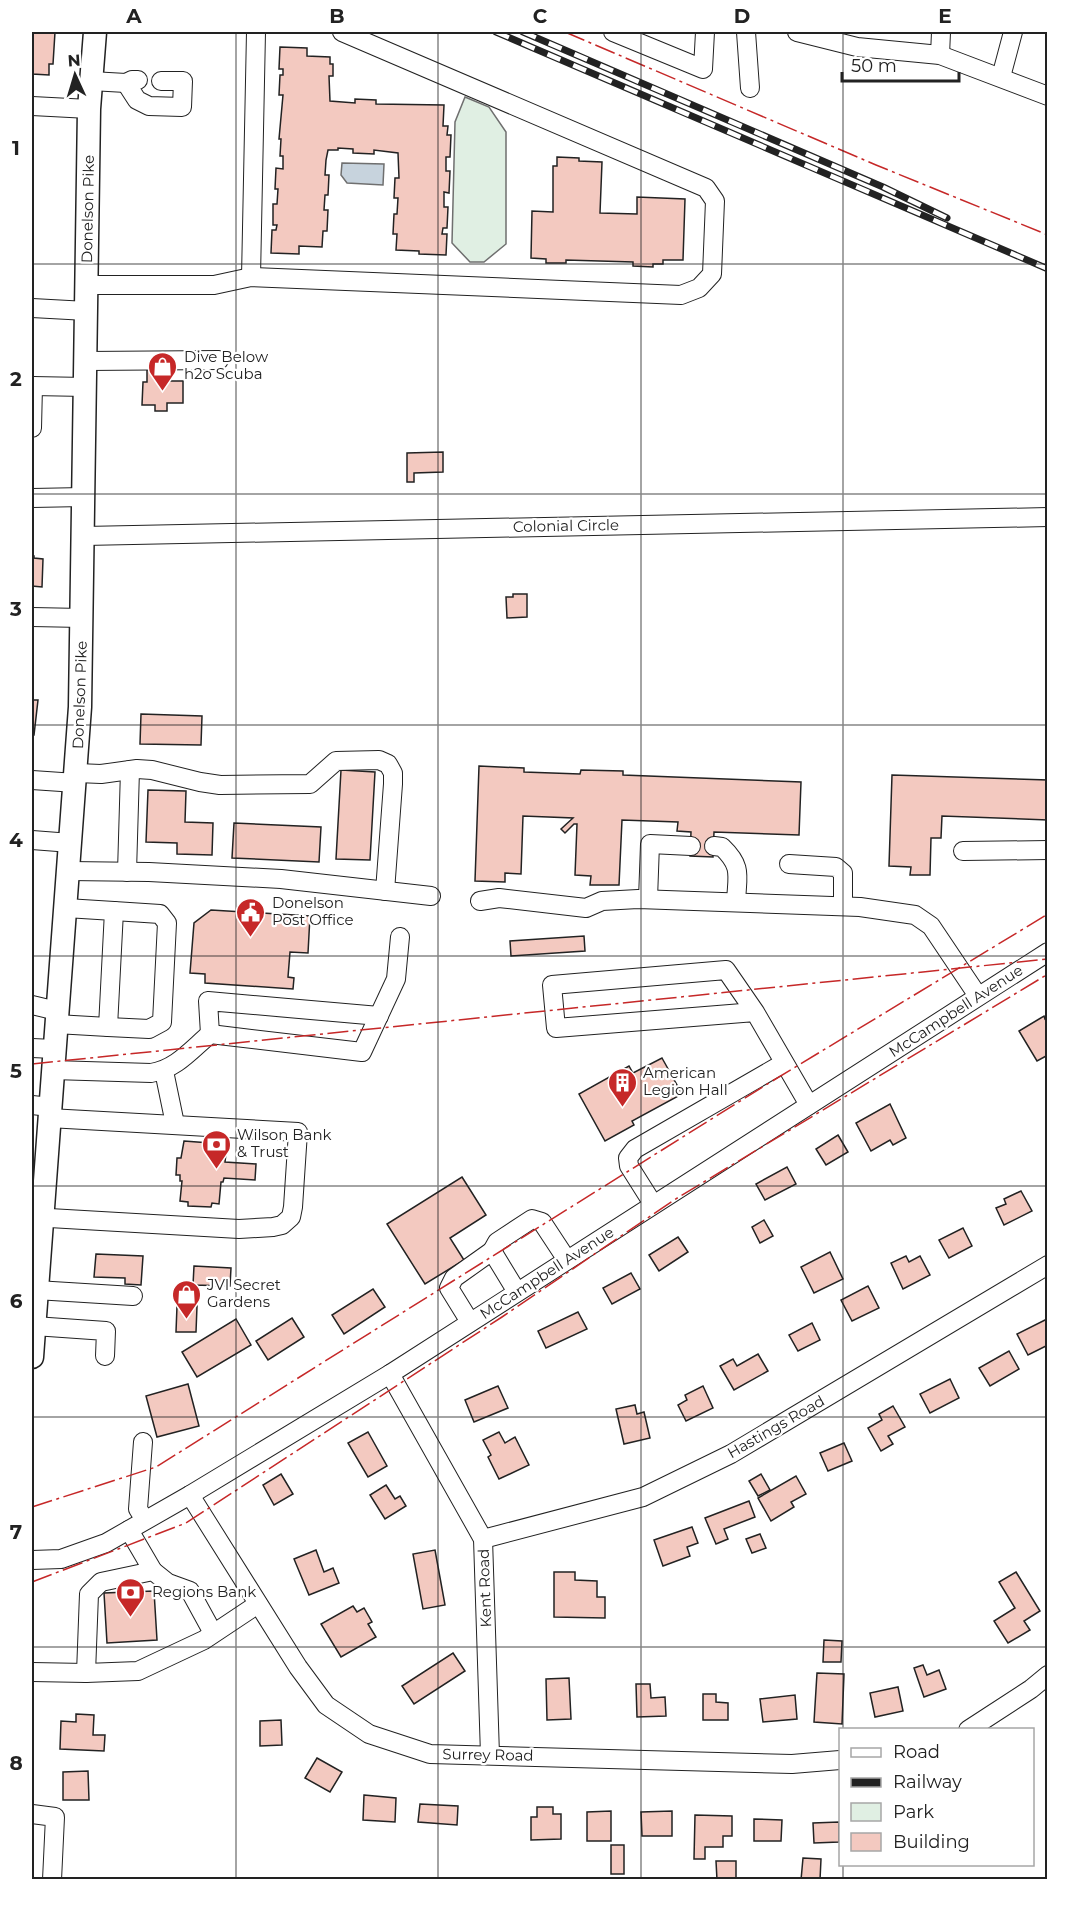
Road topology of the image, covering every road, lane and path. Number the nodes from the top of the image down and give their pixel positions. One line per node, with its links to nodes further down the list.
1 (95, 32): 13 (main road, Donelson Pike)
2 (256, 32): 19 (street)
3 (342, 32): 19 (street)
4 (613, 32): 5 (street)
5 (705, 32)
6 (746, 32): 15 (street)
7 (797, 32): 10 (street)
8 (941, 32): 11 (street)
9 (1013, 32): 12 (street)
10 (872, 40): 11 (street)
11 (940, 55): 12 (street)
12 (1001, 77): 16 (street)
13 (92, 81): 14 (street); 18 (main road, Donelson Pike)
14 (161, 81)
15 (750, 88)
16 (1047, 96)
17 (32, 106): 18 (street)
18 (89, 109): 20 (main road, Donelson Pike)
19 (251, 277): 20 (street)
20 (87, 285): 22 (main road, Donelson Pike)
21 (32, 308): 22 (street)
22 (87, 311): 24 (main road, Donelson Pike)
23 (219, 360): 24 (street)
24 (86, 361): 26 (main road, Donelson Pike)
25 (32, 386): 26 (street); 27 (street)
26 (86, 387): 28 (main road, Donelson Pike)
27 (32, 428)
28 (84, 497): 29 (street); 31 (main road, Donelson Pike)
29 (32, 498)
30 (1047, 517): 31 (street, Colonial Circle)
31 (84, 536): 33 (main road, Donelson Pike)
32 (32, 617): 33 (street)
33 (82, 618): 35 (main road, Donelson Pike)
34 (130, 770): 35 (street); 45 (street); 46 (street)
35 (76, 778): 36 (street); 38 (main road, Donelson Pike)
36 (32, 780)
37 (32, 840): 38 (street)
38 (71, 843): 44 (main road, Donelson Pike)
39 (691, 846): 48 (street)
40 (714, 846): 50 (street)
41 (1047, 850): 42 (street)
42 (963, 851)
43 (789, 864): 51 (street)
44 (69, 871): 45 (street); 52 (main road, Donelson Pike)
45 (127, 872): 46 (street)
46 (385, 891): 47 (street)
47 (430, 896)
48 (648, 899): 49 (street); 50 (street)
49 (480, 901)
50 (736, 902): 51 (street)
51 (843, 906): 56 (street)
52 (66, 908): 53 (street); 60 (main road, Donelson Pike)
53 (114, 911): 61 (street); 61 (street)
54 (400, 937): 59 (street)
55 (1047, 952): 56 (street, McCampbell Avenue)
56 (978, 996): 67 (street, McCampbell Avenue)
57 (32, 1005): 60 (street)
58 (755, 1012): 58 (street); 65 (street)
59 (379, 1016): 62 (street); 62 (street)
60 (57, 1018): 61 (street); 64 (main road, Donelson Pike)
61 (108, 1027)
62 (210, 1034): 66 (street)
63 (32, 1048): 64 (street)
64 (54, 1060): 66 (street); 68 (main road, Donelson Pike)
65 (784, 1063): 67 (street); 70 (street)
66 (164, 1071): 69 (street)
67 (809, 1105): 70 (street, McCampbell Avenue)
68 (43, 1110): 69 (street); 71 (main road, Donelson Pike)
69 (175, 1124): 71 (street)
70 (653, 1204): 73 (street, McCampbell Avenue)
71 (36, 1217): 75 (main road, Donelson Pike)
72 (492, 1251): 73 (street); 76 (street); 78 (street)
73 (567, 1260): 76 (street, McCampbell Avenue)
74 (1047, 1265): 87 (street, Hastings Road)
75 (36, 1290): 77 (street); 79 (main road, Donelson Pike)
76 (517, 1292): 78 (street, McCampbell Avenue)
77 (133, 1296)
78 (470, 1322): 82 (street, McCampbell Avenue)
79 (33, 1326): 80 (street); 81 (main road, Donelson Pike)
80 (105, 1356)
81 (32, 1357)
82 (390, 1374): 84 (street, McCampbell Avenue); 87 (street, Kent Road)
83 (143, 1442): 85 (street)
84 (190, 1495): 85 (street, McCampbell Avenue); 90 (street, Surrey Road)
85 (145, 1520): 86 (street, McCampbell Avenue)
86 (129, 1530): 88 (street, McCampbell Avenue); 89 (street)
87 (483, 1539): 96 (street, Kent Road)
88 (32, 1560)
89 (153, 1571): 91 (street); 93 (street)
90 (258, 1604): 91 (street); 96 (street, Surrey Road)
91 (213, 1633): 93 (street)
92 (32, 1672): 93 (street)
93 (86, 1673)
94 (1047, 1675): 95 (street)
95 (971, 1728)
96 (490, 1755): 97 (street, Surrey Road)
97 (839, 1760)
98 (32, 1814): 99 (street)
99 (52, 1880)

